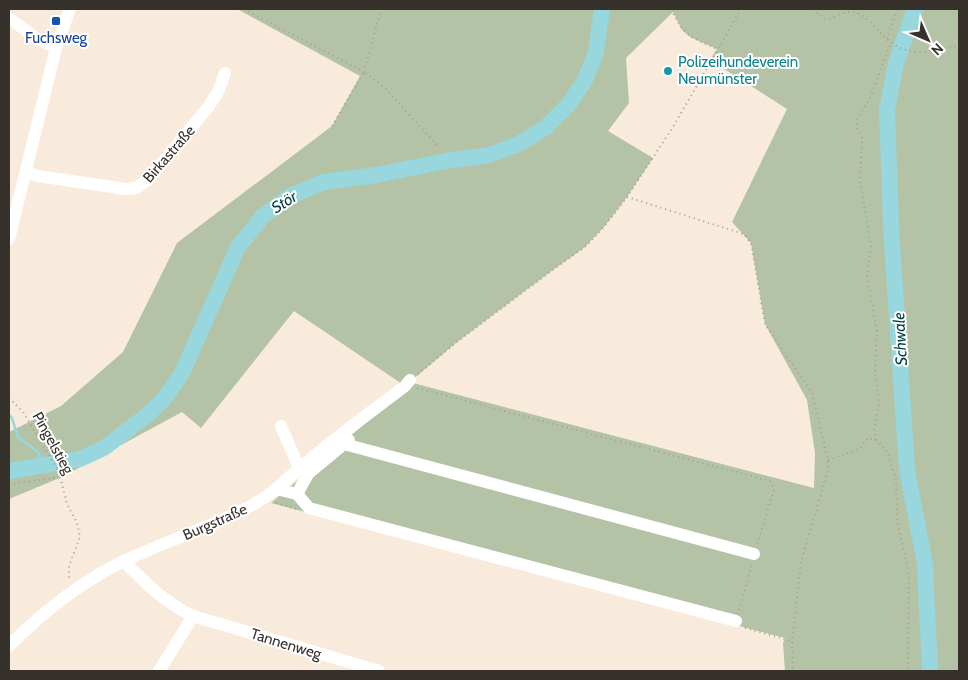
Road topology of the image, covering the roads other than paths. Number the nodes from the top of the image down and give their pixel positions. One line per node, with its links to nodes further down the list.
1 (70, 9): 3 (street)
2 (9, 18): 3 (street)
3 (56, 48): 5 (street)
4 (224, 73): 5 (street, Birkastraße)
5 (26, 172): 6 (street)
6 (9, 239)
7 (281, 426): 9 (street)
8 (344, 444): 9 (street, Burgstraße); 11 (street); 12 (street)
9 (299, 468): 10 (street, Burgstraße)
10 (276, 490): 11 (street); 13 (street, Burgstraße)
11 (297, 494): 15 (street)
12 (754, 554)
13 (124, 561): 14 (street, Tannenweg); 16 (street, Burgstraße)
14 (193, 616): 17 (street); 18 (street, Tannenweg)
15 (736, 621)
16 (9, 646)
17 (159, 671)
18 (379, 671)

